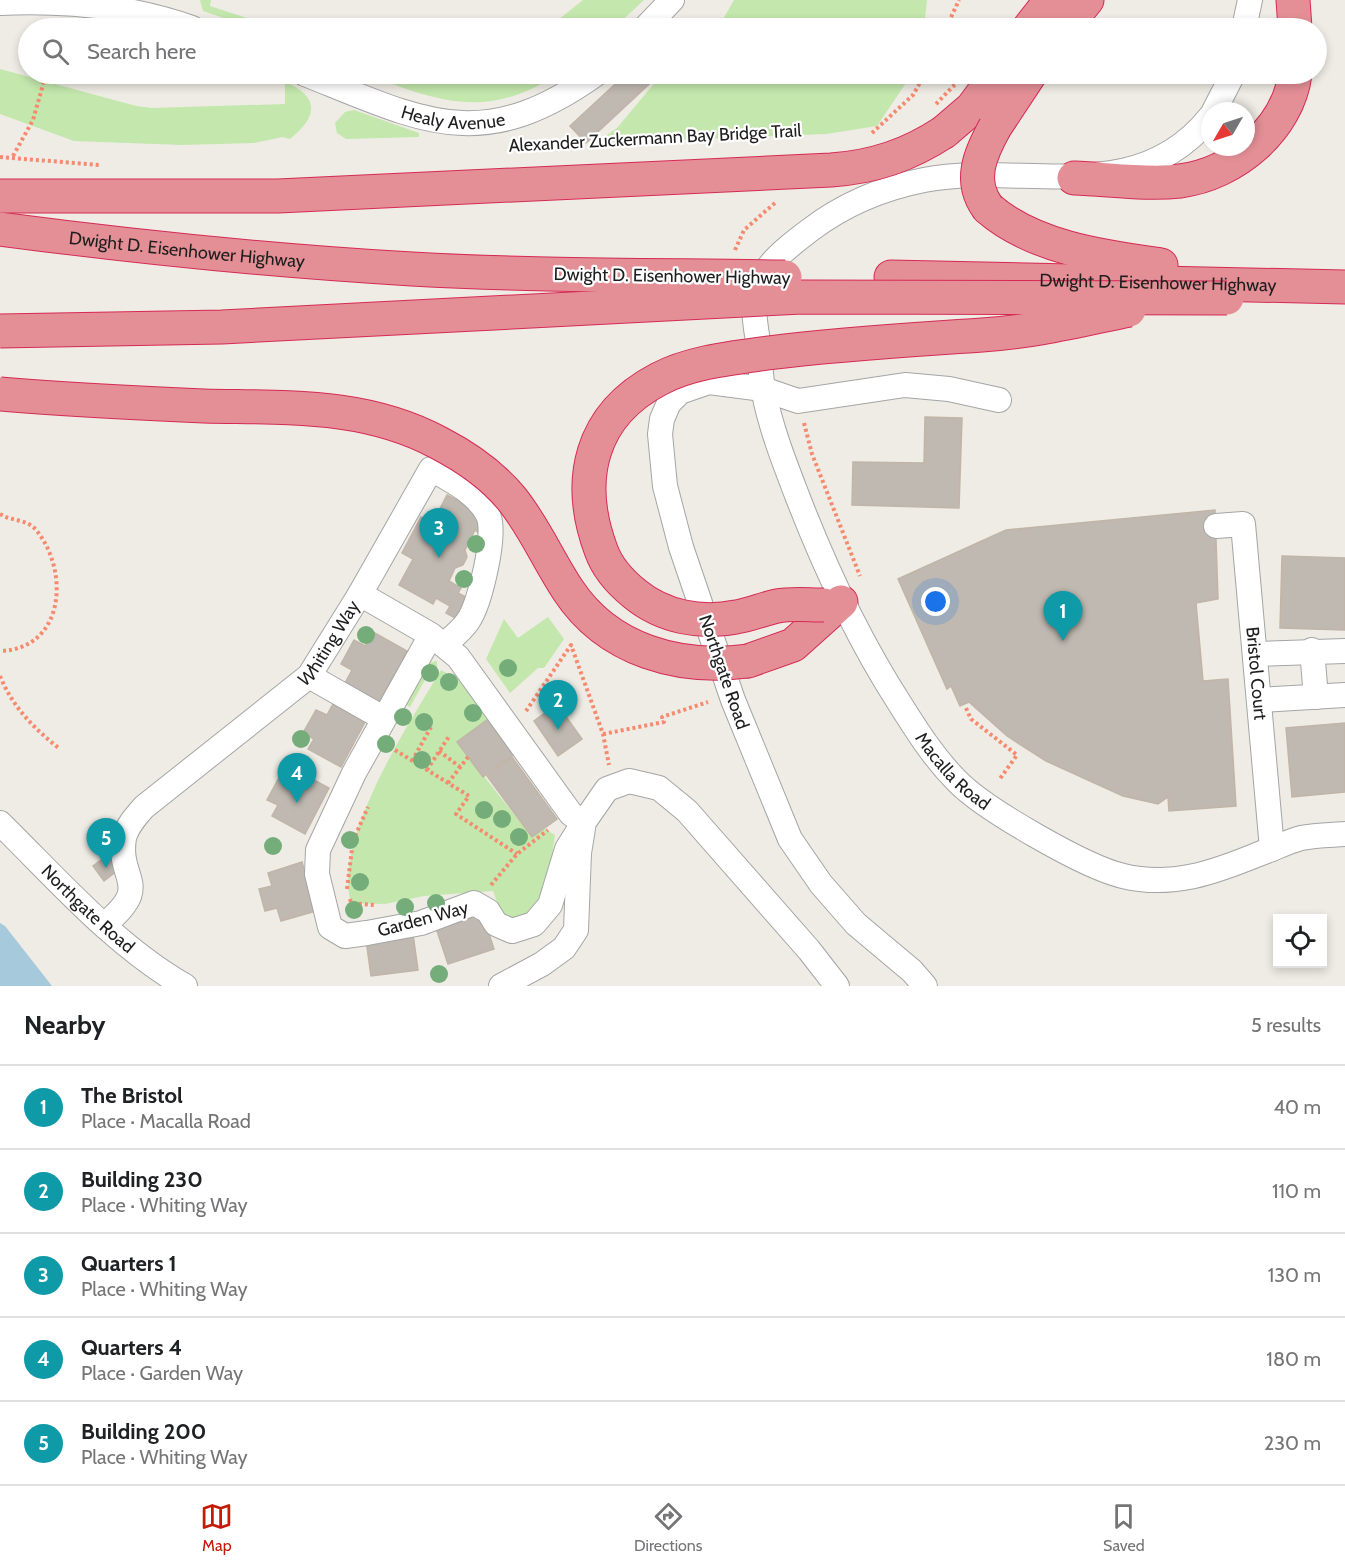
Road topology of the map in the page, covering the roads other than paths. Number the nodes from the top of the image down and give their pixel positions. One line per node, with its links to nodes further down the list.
1 (672, 0): 8 (street)
2 (1051, 0): 9 (highway)
3 (1087, 0): 10 (highway)
4 (1250, 0): 11 (street)
5 (1293, 0): 12 (highway)
6 (0, 3): 7 (street)
7 (161, 18)
8 (655, 18)
9 (1037, 18)
10 (1072, 18)
11 (1246, 18)
12 (1294, 18)
13 (332, 84): 14 (street, Healy Avenue)
14 (581, 84)
15 (990, 84): 22 (highway, bridge)
16 (1023, 84): 24 (highway, bridge)
17 (1228, 84): 19 (street)
18 (1294, 84): 21 (highway)
19 (1219, 102)
20 (1201, 126): 21 (street, Macalla Road)
21 (1074, 178): 28 (street, Macalla Road)
22 (0, 196)
23 (0, 229): 24 (highway, Dwight D. Eisenhower Highway, bridge)
24 (1345, 287)
25 (1227, 298): 26 (highway, Dwight D. Eisenhower Highway); 27 (highway, Dwight D. Eisenhower Highway, bridge); 33 (highway, bridge)
26 (1345, 300)
27 (0, 331)
28 (763, 389): 30 (street, Northgate Road); 33 (street, Macalla Road); 51 (street, Northgate Road)
29 (0, 394): 33 (highway, bridge)
30 (999, 400)
31 (1216, 526): 37 (street, Bristol Court)
32 (360, 594): 34 (street, Whiting Way); 34 (street, Garden Way); 38 (street, Whiting Way)
33 (839, 601): 46 (street, Macalla Road)
34 (438, 640): 42 (street, Garden Way); 43 (street, Whiting Way)
35 (1312, 650): 36 (street); 37 (street); 40 (street)
36 (1345, 651)
37 (1255, 654): 41 (street, Bristol Court)
38 (309, 676): 42 (street); 47 (street, Whiting Way)
39 (1345, 695): 40 (street)
40 (1316, 697): 41 (street)
41 (1259, 700): 46 (street, Bristol Court)
42 (383, 718): 43 (street, Garden Way)
43 (577, 818): 49 (street); 50 (street)
44 (0, 823): 47 (street, Northgate Road)
45 (1345, 834): 46 (street, Macalla Road)
46 (1272, 849)
47 (104, 925): 48 (street, Northgate Road)
48 (185, 986)
49 (501, 986)
50 (837, 986)
51 (925, 986)

